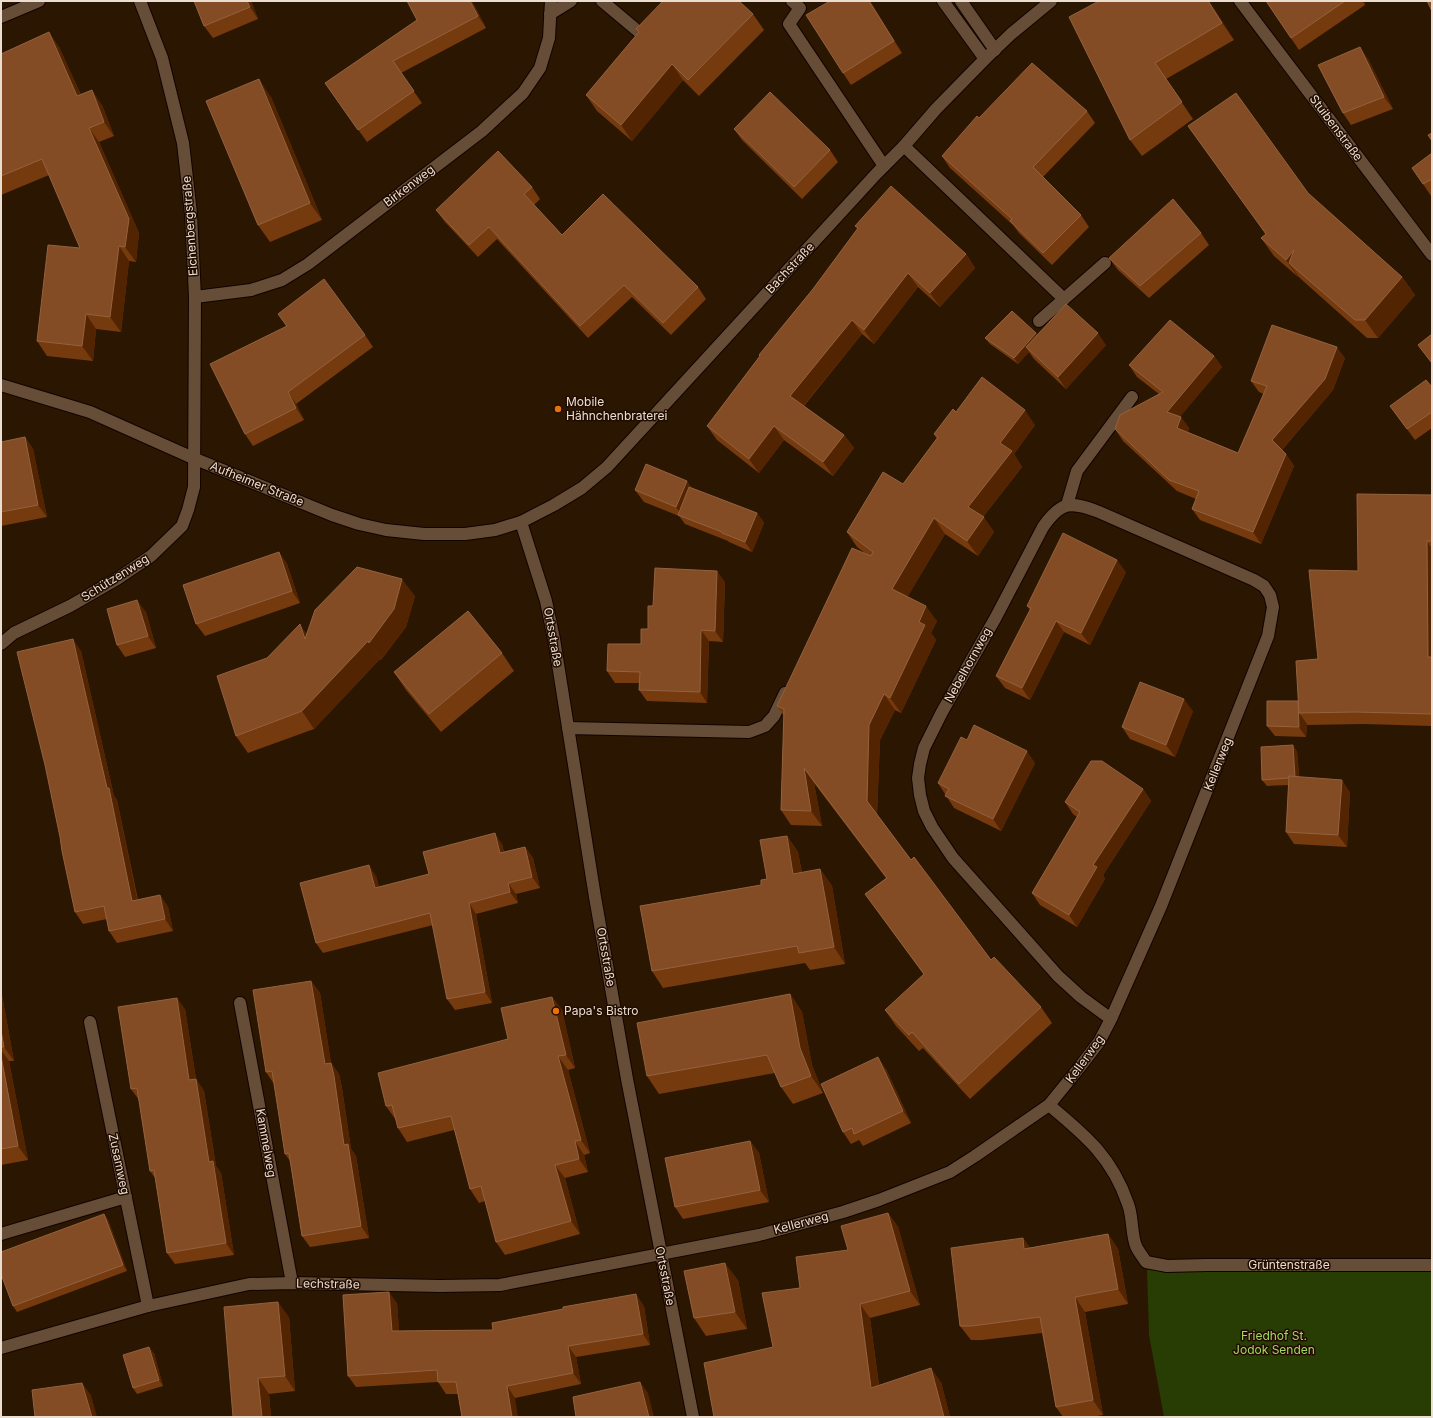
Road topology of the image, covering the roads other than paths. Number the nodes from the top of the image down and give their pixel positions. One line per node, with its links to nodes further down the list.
1 (39, 1): 12 (street)
2 (140, 1): 20 (street, Eichenbergstraße)
3 (551, 1): 11 (street, Birkenweg)
4 (571, 1): 11 (street)
5 (602, 1): 13 (street)
6 (792, 1): 17 (street)
7 (943, 1): 15 (street)
8 (961, 1): 14 (street)
9 (1051, 1): 14 (street, Bachstraße)
10 (1240, 1): 18 (street, Stuibenstraße)
11 (550, 14): 20 (street, Birkenweg)
12 (1, 17)
13 (639, 32)
14 (995, 50): 15 (street, Bachstraße)
15 (985, 59): 16 (street, Bachstraße)
16 (904, 146): 17 (street, Bachstraße); 21 (street)
17 (884, 166): 27 (street, Bachstraße)
18 (1432, 255)
19 (1105, 263): 21 (street)
20 (195, 297): 25 (street, Eichenbergstraße)
21 (1064, 299): 22 (street)
22 (1039, 321)
23 (1, 385): 25 (street, Aufheimer Straße)
24 (1132, 397): 26 (street)
25 (194, 458): 27 (street, Aufheimer Straße); 28 (street, Schützenweg)
26 (1067, 505): 32 (street, Nebelhornweg); 32 (street, Kellerweg)
27 (521, 522): 30 (street, Ortsstraße)
28 (1, 644)
29 (791, 681): 30 (street)
30 (568, 728): 37 (street, Ortsstraße)
31 (240, 1003): 39 (street, Kammelweg)
32 (1111, 1020): 34 (street, Kellerweg)
33 (90, 1022): 35 (street, Zusamweg)
34 (1049, 1105): 37 (street, Kellerweg); 38 (street, Grüntenstraße)
35 (126, 1197): 36 (street); 40 (street, Zusamweg)
36 (1, 1234)
37 (660, 1253): 39 (street, Lechstraße); 42 (street, Ortsstraße)
38 (1432, 1265)
39 (292, 1284): 40 (street, Lechstraße)
40 (148, 1306): 41 (street, Lechstraße)
41 (1, 1348)
42 (693, 1417)

